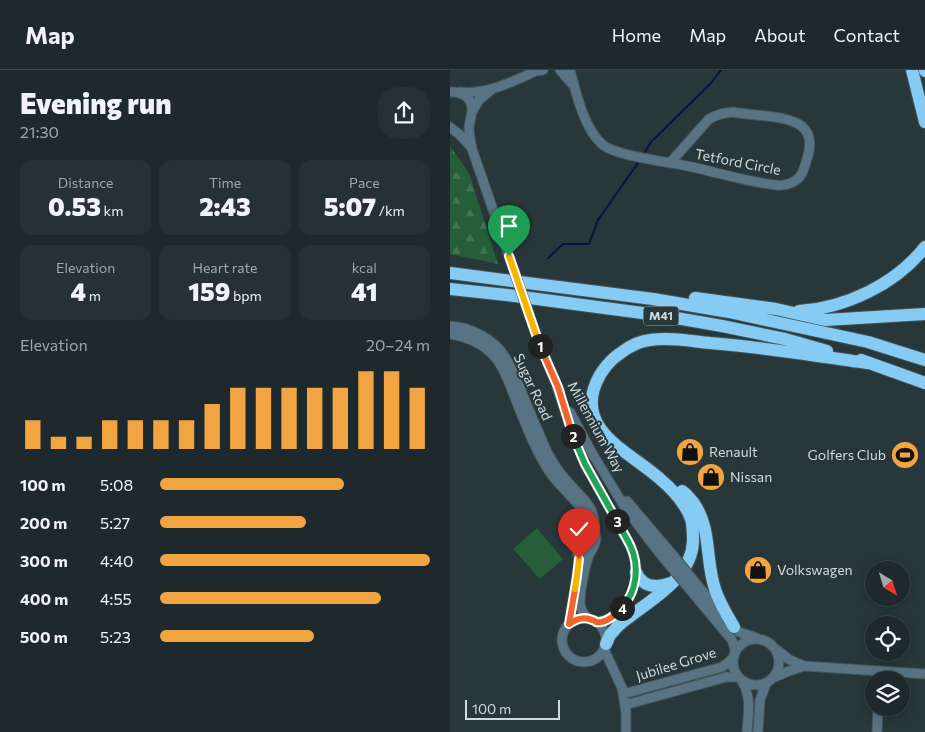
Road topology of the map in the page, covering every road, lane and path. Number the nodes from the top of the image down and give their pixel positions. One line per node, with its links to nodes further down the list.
1 (539, 70): 7 (street)
2 (556, 70): 3 (street)
3 (560, 70): 6 (street, Tetford Circle)
4 (570, 70): 6 (street, Tetford Circle)
5 (912, 70): 10 (highway)
6 (574, 86): 13 (street, Tetford Circle)
7 (494, 89): 8 (street); 9 (street)
8 (454, 91): 9 (street)
9 (471, 115): 11 (street); 12 (street, Millennium Way)
10 (925, 122)
11 (450, 127): 12 (street, Millennium Way)
12 (472, 149): 25 (street, Millennium Way, bridge)
13 (670, 162): 13 (street, Tetford Circle)
14 (925, 246): 18 (highway)
15 (451, 273): 17 (highway, M41)
16 (450, 289): 23 (highway, M41)
17 (653, 299): 18 (highway); 22 (highway, M41)
18 (787, 312): 19 (highway)
19 (925, 314)
20 (450, 326): 28 (street, Sugar Road)
21 (450, 334): 27 (street, Sugar Road)
22 (925, 360)
23 (868, 362): 24 (highway, M41); 26 (highway)
24 (925, 383)
25 (558, 387): 31 (street); 33 (street, Millennium Way, bridge)
26 (658, 477): 32 (highway); 37 (highway)
27 (581, 527): 28 (street); 30 (street)
28 (595, 534): 29 (street)
29 (593, 547): 30 (street); 34 (street)
30 (577, 549): 36 (street)
31 (636, 572): 32 (highway); 35 (street)
32 (675, 580): 39 (highway)
33 (696, 589): 37 (street, Millennium Way); 41 (street, Millennium Way)
34 (587, 618): 35 (street); 36 (street)
35 (596, 622): 39 (street)
36 (569, 624): 42 (street)
37 (734, 627): 38 (street, Millennium Way)
38 (759, 639): 40 (street); 41 (street)
39 (605, 647): 42 (street); 47 (street)
40 (775, 648): 43 (street); 48 (street)
41 (734, 655): 49 (street); 51 (street, Jubilee Grove)
42 (595, 659): 47 (street)
43 (804, 666): 44 (street); 48 (street)
44 (865, 673)
45 (910, 674): 46 (street)
46 (925, 674)
47 (616, 675): 51 (street)
48 (775, 677): 50 (street)
49 (740, 679): 50 (street); 52 (street, Jubilee Grove); 55 (street)
50 (766, 684): 56 (street)
51 (623, 694): 52 (street)
52 (625, 705): 54 (street)
53 (878, 716): 57 (street)
54 (626, 732)
55 (747, 732)
56 (758, 732)
57 (877, 732)

